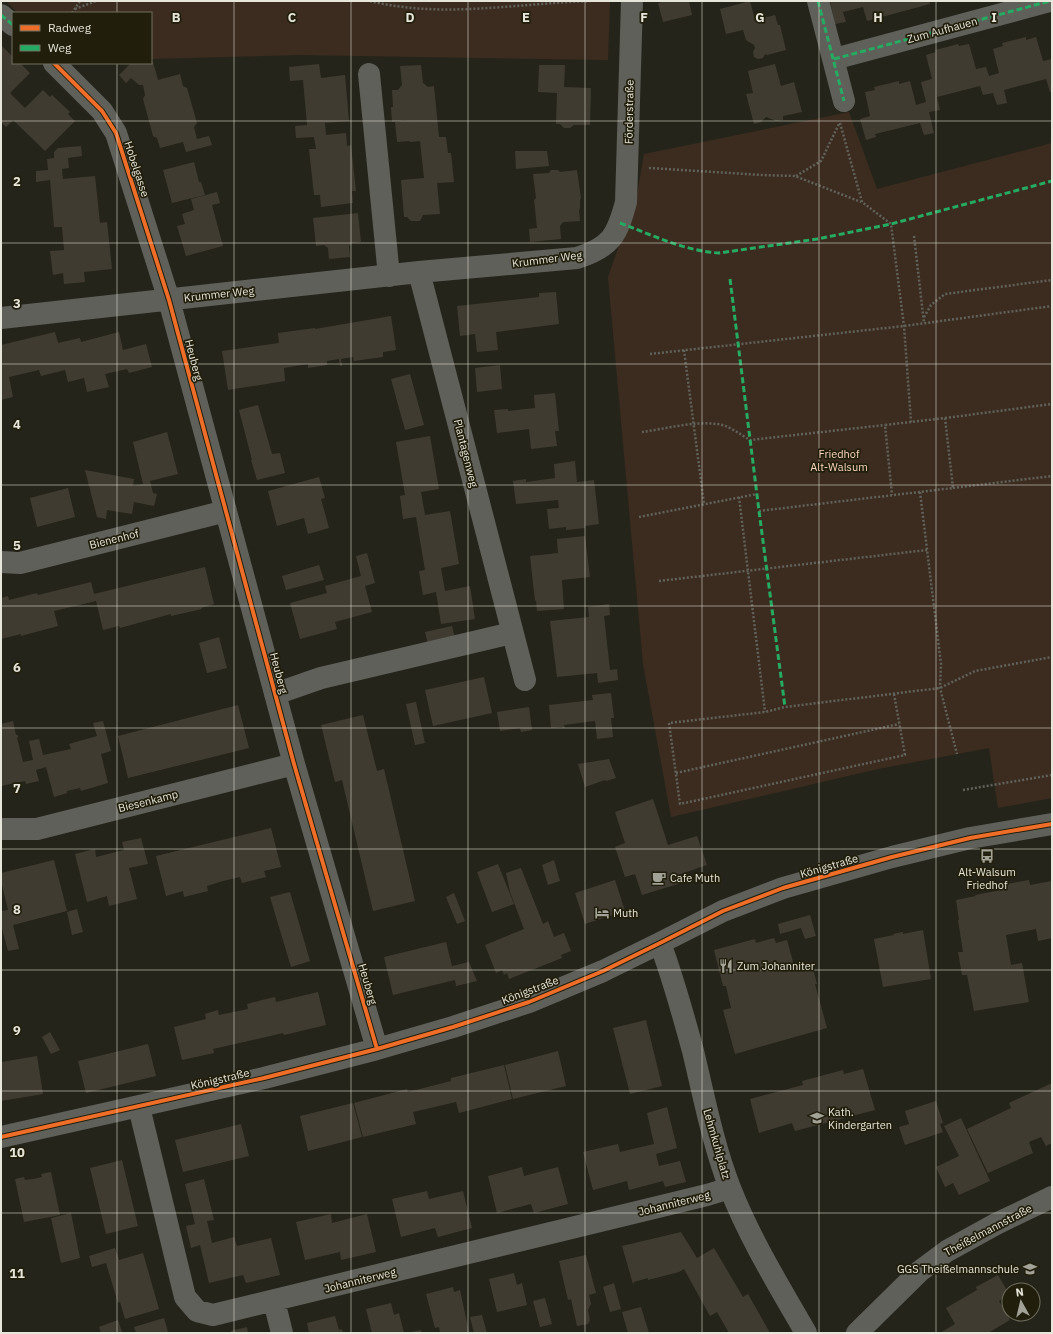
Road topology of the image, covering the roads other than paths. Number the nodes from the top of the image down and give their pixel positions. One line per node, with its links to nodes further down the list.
1 (632, 1): 10 (street, Förderstraße)
2 (818, 1): 6 (street)
3 (1050, 1): 6 (street, Zum Aufhauen)
4 (1, 15): 5 (street)
5 (12, 24)
6 (834, 59): 9 (street)
7 (55, 64): 13 (street, Hobelgasse)
8 (369, 74): 12 (street)
9 (844, 100)
10 (620, 223): 11 (street, Krummer Weg)
11 (419, 272): 12 (street, Krummer Weg); 17 (street, Plantagenweg)
12 (388, 276): 13 (street, Krummer Weg)
13 (169, 300): 14 (street, Krummer Weg); 15 (street, Heuberg)
14 (1, 318)
15 (226, 512): 16 (street, Bienenhof); 19 (street, Heuberg)
16 (1, 562)
17 (512, 634): 18 (street, Plantagenweg); 19 (street)
18 (525, 680)
19 (275, 694): 20 (street, Heuberg)
20 (294, 764): 22 (street, Biesenkamp); 24 (street, Heuberg)
21 (1052, 824): 23 (street, Königstraße)
22 (1, 829)
23 (660, 943): 24 (street, Königstraße); 27 (street, Lehmkuhlplatz)
24 (377, 1049): 25 (street, Königstraße)
25 (139, 1107): 26 (street, Königstraße); 29 (street, Johanniterweg)
26 (1, 1137)
27 (730, 1188): 29 (street, Johanniterweg); 31 (street, Lehmkuhlplatz)
28 (1052, 1197): 32 (street, Theißelmannstraße)
29 (274, 1301): 30 (street)
30 (282, 1333)
31 (806, 1333)
32 (857, 1333)

